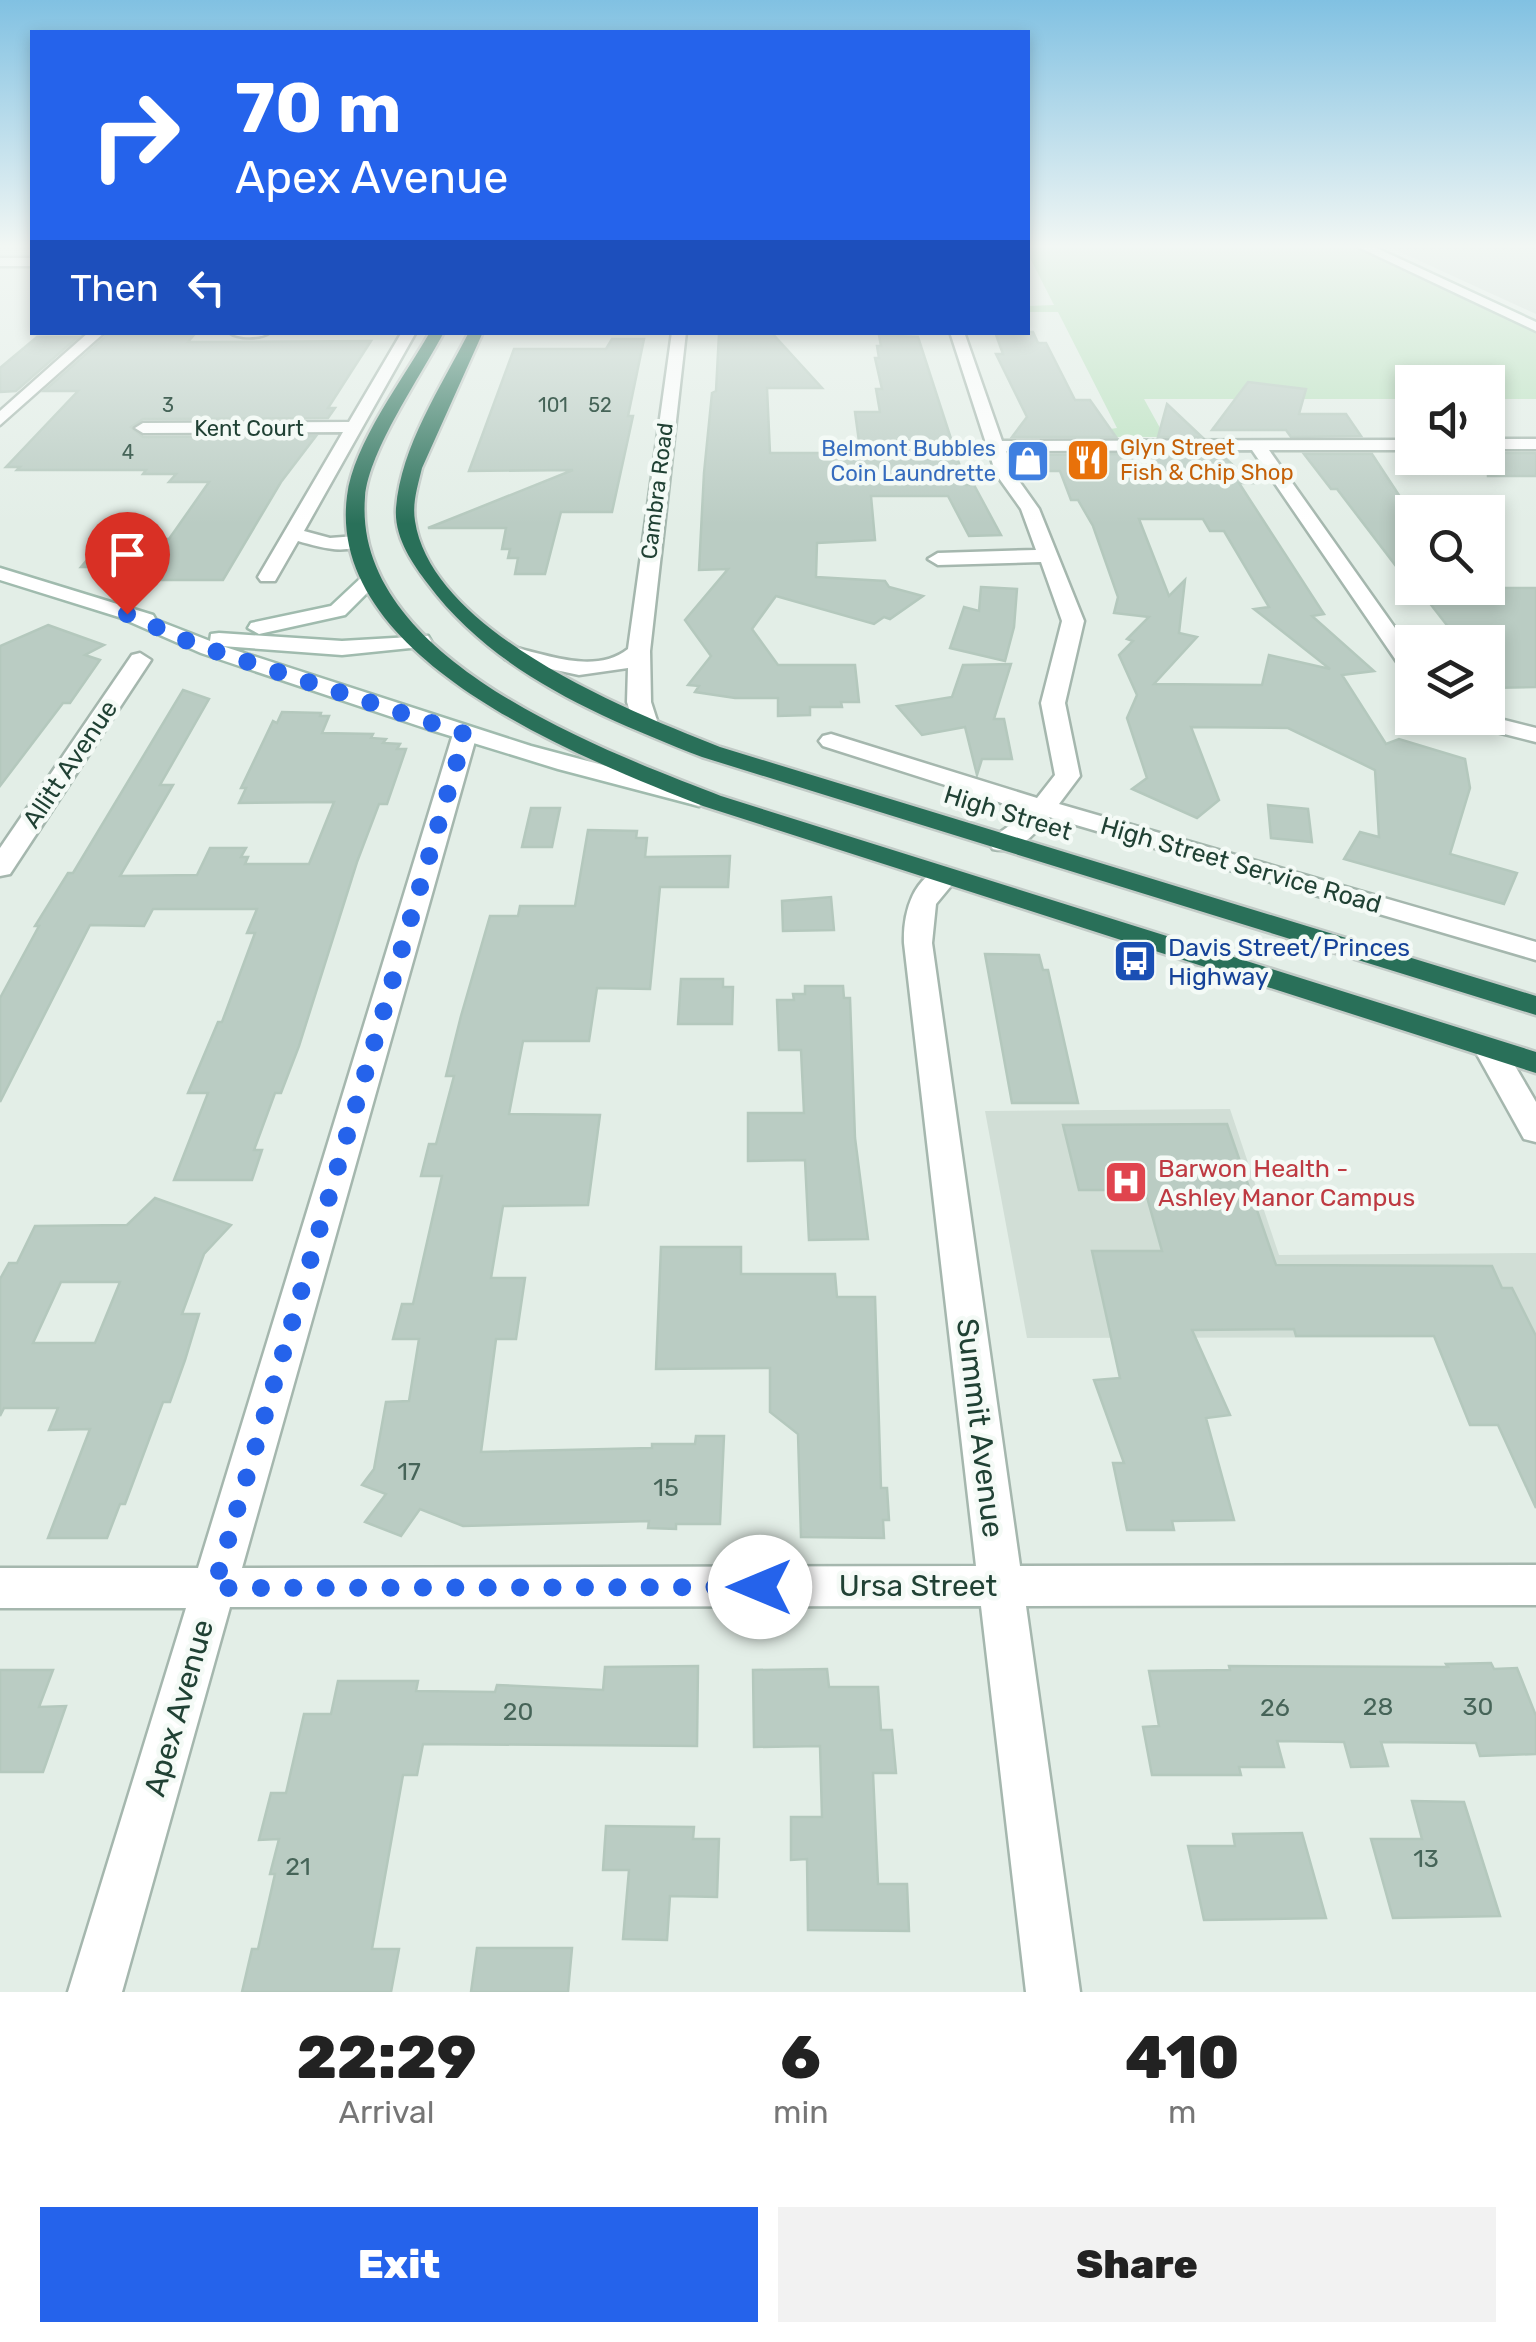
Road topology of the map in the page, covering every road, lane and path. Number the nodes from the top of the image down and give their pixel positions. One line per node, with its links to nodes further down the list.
1 (91, 338): 7 (street)
2 (407, 338): 8 (street)
3 (434, 338): 17 (highway)
4 (473, 338): 15 (highway)
5 (677, 338): 29 (street, Cambra Road)
6 (958, 338): 13 (street)
7 (0, 420)
8 (355, 427): 9 (street, Kent Court); 16 (street)
9 (143, 428)
10 (1505, 444): 11 (street)
11 (1536, 444)
12 (1395, 445): 14 (street)
13 (994, 446): 14 (street); 18 (street)
14 (1257, 446): 28 (street)
15 (405, 518): 17 (highway); 26 (highway, High Street)
16 (294, 534): 17 (street); 21 (street)
17 (373, 536): 22 (highway)
18 (1048, 556): 19 (street); 38 (street)
19 (938, 559)
20 (0, 574): 23 (street)
21 (268, 577)
22 (370, 580): 25 (street); 27 (highway)
23 (127, 614): 24 (street); 34 (street)
24 (154, 621): 25 (street); 27 (street)
25 (260, 628): 27 (street)
26 (481, 631): 27 (highway); 30 (highway, High Street)
27 (413, 635): 37 (highway)
28 (1395, 643)
29 (639, 651): 30 (street); 32 (street, Cambra Road)
30 (513, 654): 32 (highway, High Street)
31 (140, 660): 40 (street, Allitt Avenue)
32 (647, 726): 39 (highway, High Street)
33 (1505, 727): 35 (street)
34 (465, 734): 37 (street); 50 (street, Apex Avenue)
35 (1536, 735)
36 (831, 740): 38 (street, High Street Service Road)
37 (712, 801): 41 (highway)
38 (1044, 807): 39 (street); 42 (street, High Street Service Road)
39 (1002, 843): 41 (highway); 43 (highway, High Street)
40 (0, 868)
41 (946, 875): 44 (highway); 48 (street, Summit Avenue)
42 (1536, 951)
43 (1536, 1006)
44 (1490, 1049): 45 (highway); 46 (street)
45 (1536, 1064)
46 (1536, 1130)
47 (1536, 1585): 48 (street, Ursa Street)
48 (1000, 1586): 50 (street, Ursa Street); 52 (street, Summit Avenue)
49 (0, 1588): 50 (street, Ursa Street)
50 (214, 1588): 51 (street, Apex Avenue)
51 (96, 1992)
52 (1054, 1992)

